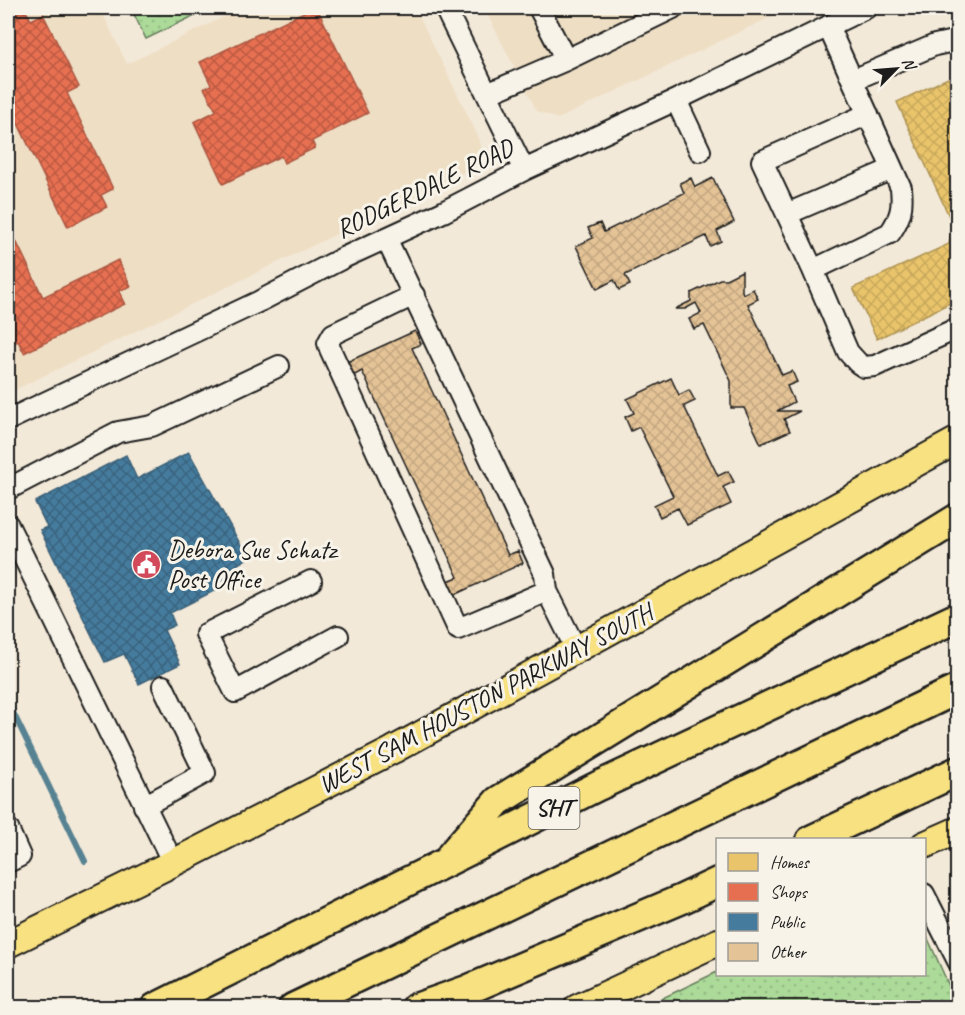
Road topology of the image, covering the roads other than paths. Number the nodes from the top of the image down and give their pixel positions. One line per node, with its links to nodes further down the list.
1 (445, 8): 9 (street)
2 (538, 8): 7 (street)
3 (673, 8): 7 (street)
4 (866, 8): 5 (street, RODGERDALE ROAD)
5 (828, 26): 8 (street); 10 (street, RODGERDALE ROAD)
6 (957, 45): 8 (street)
7 (566, 60): 9 (street)
8 (853, 81): 11 (street)
9 (487, 94): 14 (street)
10 (676, 100): 12 (street); 14 (street, RODGERDALE ROAD)
11 (868, 114): 13 (street); 15 (street)
12 (700, 151)
13 (892, 169): 15 (street); 17 (street)
14 (524, 170): 16 (street, RODGERDALE ROAD)
15 (787, 214): 17 (street)
16 (386, 238): 18 (street); 21 (street, RODGERDALE ROAD)
17 (813, 270): 19 (street)
18 (414, 296): 27 (street); 27 (street)
19 (957, 328)
20 (279, 366): 23 (street)
21 (8, 420)
22 (957, 440): 30 (main road, WEST SAM HOUSTON PARKWAY SOUTH)
23 (8, 489)
24 (957, 518): 41 (highway)
25 (8, 525): 34 (street)
26 (311, 580): 29 (street)
27 (547, 591): 30 (street)
28 (957, 618): 41 (highway, SHT)
29 (338, 636)
30 (576, 650): 40 (main road, WEST SAM HOUSTON PARKWAY SOUTH)
31 (163, 686): 34 (street)
32 (957, 689): 48 (highway, SHT)
33 (957, 771): 37 (highway)
34 (144, 806): 40 (street)
35 (8, 829): 39 (street)
36 (957, 830): 38 (main road)
37 (815, 838)
38 (926, 844)
39 (8, 862)
40 (173, 863): 45 (main road, WEST SAM HOUSTON PARKWAY SOUTH)
41 (444, 863): 47 (highway, SHT)
42 (716, 882): 49 (highway)
43 (926, 898): 46 (street)
44 (716, 942): 50 (main road)
45 (8, 944)
46 (957, 961)
47 (155, 1008)
48 (293, 1008)
49 (416, 1008)
50 (577, 1008)

